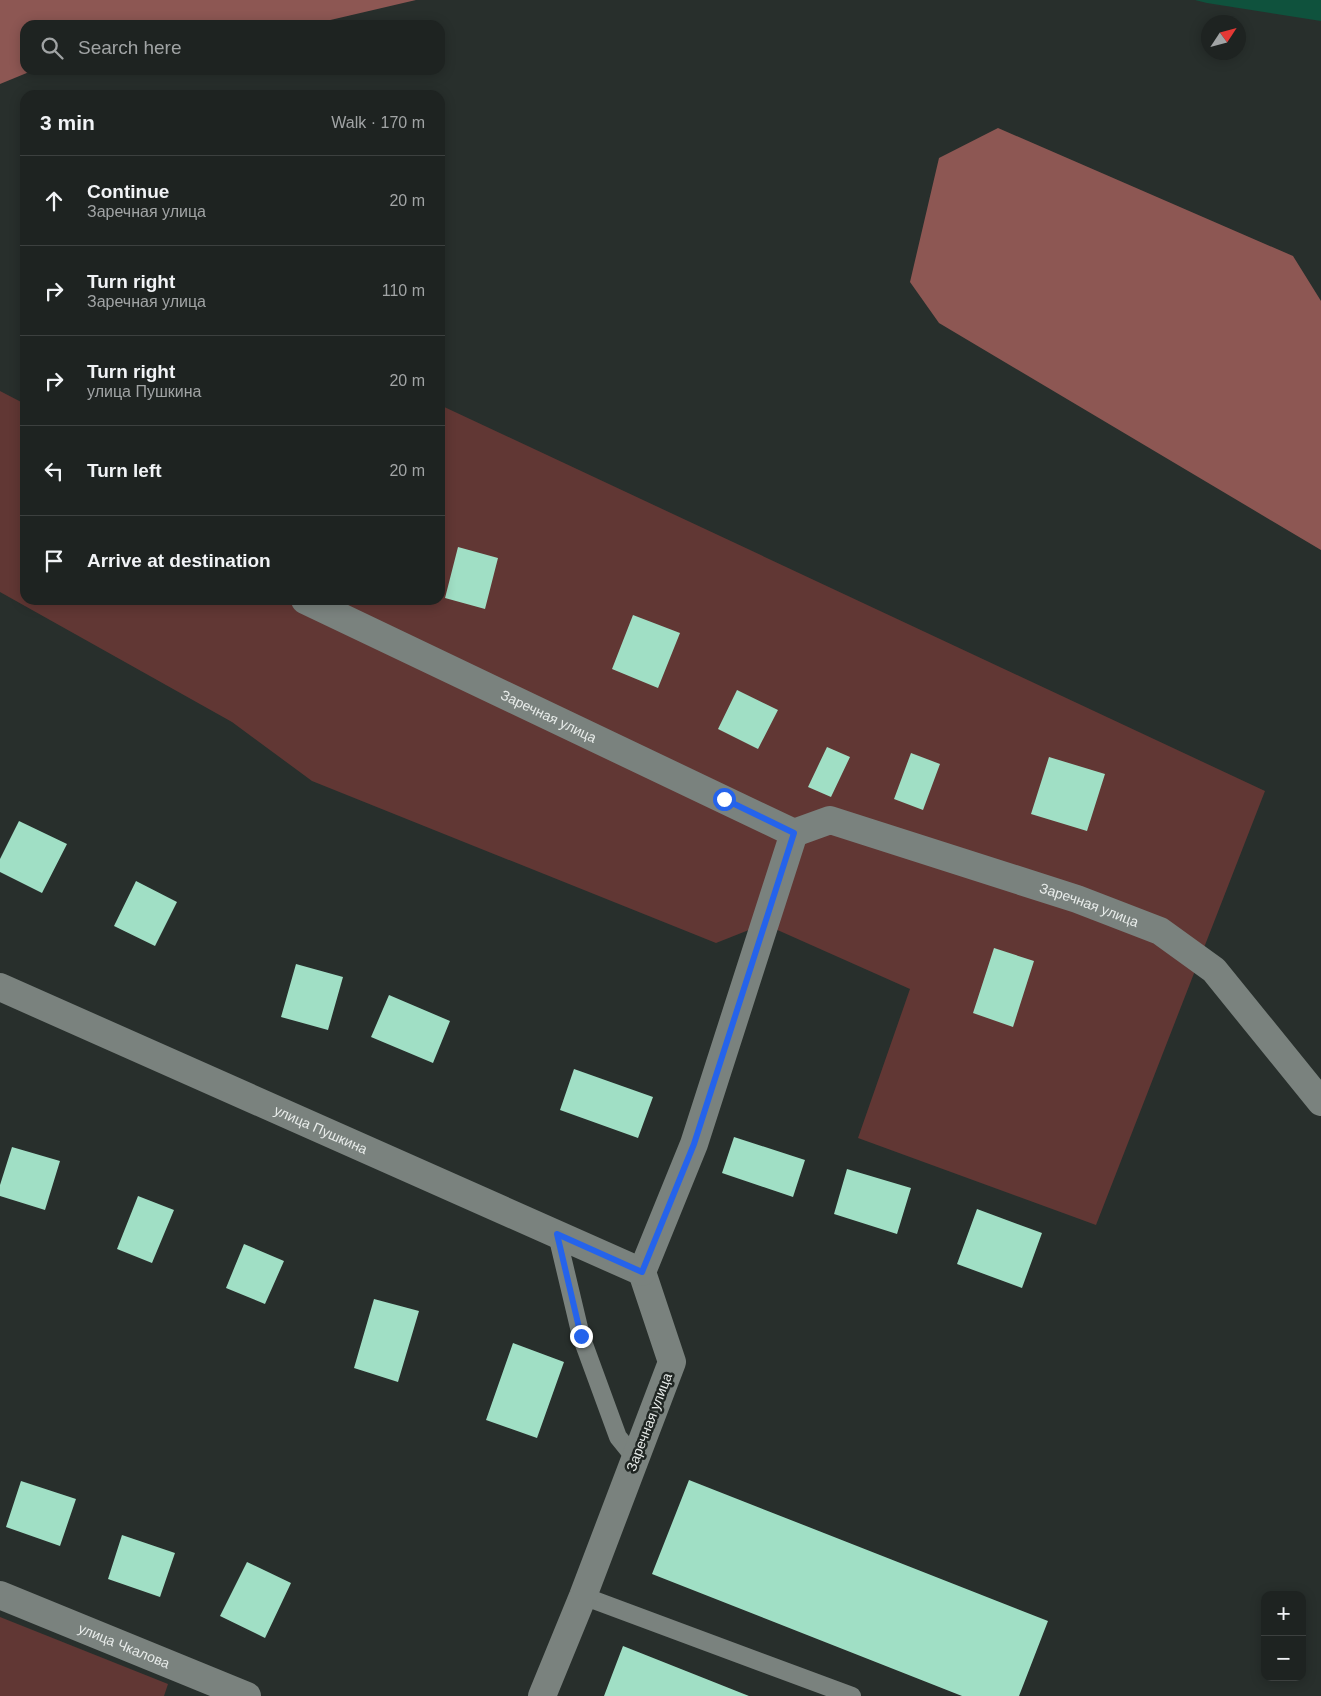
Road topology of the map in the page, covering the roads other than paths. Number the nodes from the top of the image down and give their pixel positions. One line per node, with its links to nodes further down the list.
1 (315, 605): 2 (street, Заречная улица)
2 (794, 833): 4 (street, Заречная улица); 6 (street)
3 (0, 987): 5 (street, улица Пушкина)
4 (1321, 1102)
5 (557, 1234): 6 (street, улица Пушкина); 7 (lane)
6 (642, 1272): 7 (street, Заречная улица)
7 (635, 1458): 9 (street, Заречная улица)
8 (0, 1595): 10 (street, улица Чкалова)
9 (583, 1596): 11 (street, Заречная улица); 12 (lane)
10 (246, 1696)
11 (542, 1696)
12 (852, 1696)

